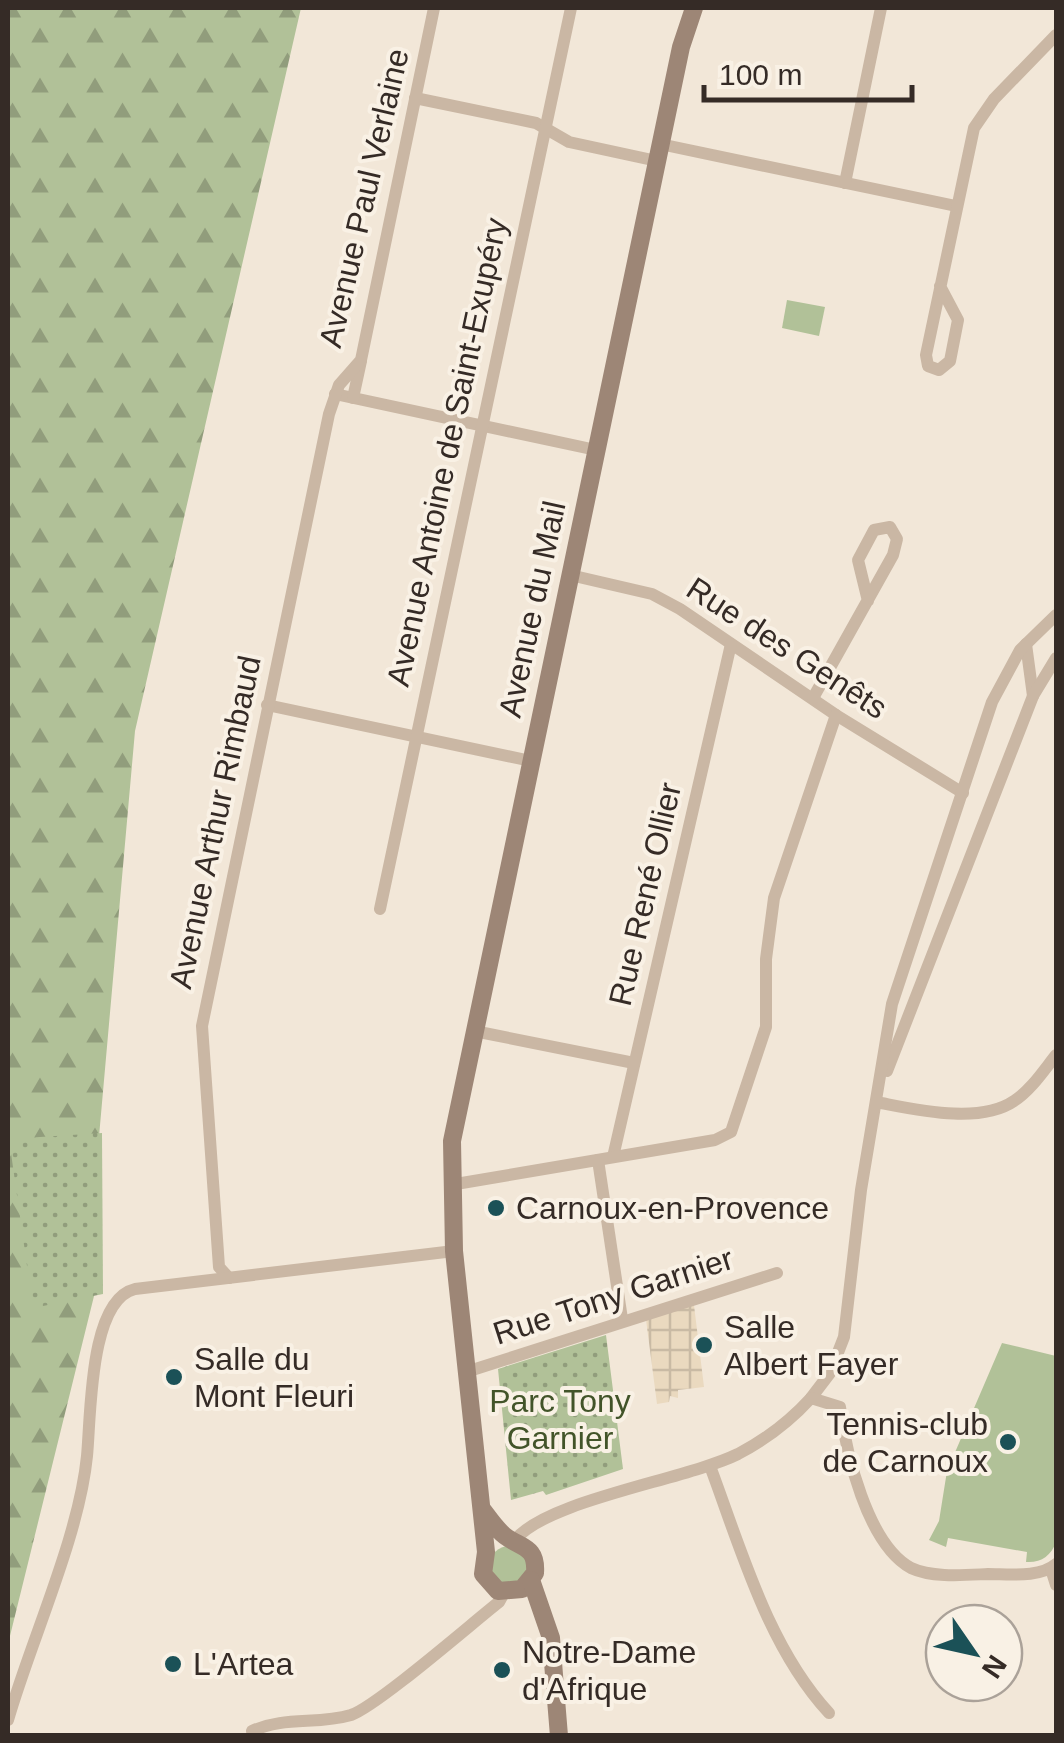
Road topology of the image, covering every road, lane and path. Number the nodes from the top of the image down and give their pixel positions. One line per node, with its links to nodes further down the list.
1 (434, 8): 8 (street, Avenue Paul Verlaine)
2 (571, 8): 10 (street, Avenue Antoine de Saint-Exupéry)
3 (683, 8): 7 (main road)
4 (694, 8): 7 (main road)
5 (882, 8): 12 (street)
6 (1056, 35): 13 (street)
7 (681, 47): 11 (main road, Avenue du Mail)
8 (415, 98): 10 (street); 15 (street, Avenue Paul Verlaine)
9 (560, 120): 10 (street)
10 (547, 129): 11 (street); 18 (street, Avenue Antoine de Saint-Exupéry)
11 (659, 152): 12 (street); 19 (main road, Avenue du Mail)
12 (845, 183): 13 (street)
13 (956, 206): 14 (street)
14 (940, 286): 14 (street)
15 (361, 360): 16 (street, Avenue Paul Verlaine); 17 (street)
16 (334, 394): 17 (street); 28 (street, Avenue Arthur Rimbaud)
17 (353, 398): 18 (street)
18 (480, 425): 19 (street); 30 (street, Avenue Antoine de Saint-Exupéry)
19 (596, 450): 20 (main road, Avenue du Mail)
20 (570, 575): 23 (street, Rue des Genêts); 31 (main road, Avenue du Mail)
21 (868, 600): 21 (street); 27 (street)
22 (1056, 616): 24 (street)
23 (731, 644): 27 (street, Rue des Genêts); 38 (street, Rue René Ollier)
24 (1026, 644): 26 (street); 32 (street)
25 (1056, 658): 26 (street)
26 (1033, 696): 35 (street)
27 (813, 698): 29 (street, Rue des Genêts)
28 (267, 704): 30 (street); 45 (street, Avenue Arthur Rimbaud)
29 (836, 714): 32 (street, Rue des Genêts); 40 (street)
30 (416, 737): 31 (street); 33 (street, Avenue Antoine de Saint-Exupéry)
31 (531, 761): 36 (main road, Avenue du Mail)
32 (962, 792): 34 (street)
33 (380, 908)
34 (891, 1008): 35 (street); 39 (street)
35 (910, 1008): 39 (street)
36 (474, 1031): 38 (street); 42 (main road, Avenue du Mail)
37 (1056, 1055): 39 (street)
38 (634, 1063): 40 (street, Rue René Ollier)
39 (876, 1102): 48 (street)
40 (613, 1157): 41 (street)
41 (598, 1160): 42 (street); 46 (street)
42 (450, 1186): 43 (main road, Avenue du Mail)
43 (454, 1251): 45 (street); 47 (main road, Avenue du Mail)
44 (776, 1272): 46 (street, Rue Tony Garnier)
45 (220, 1275): 59 (street)
46 (622, 1319): 47 (street, Rue Tony Garnier)
47 (466, 1372): 50 (main road, Avenue du Mail)
48 (811, 1398): 49 (street); 53 (street)
49 (710, 1466): 51 (street); 58 (street)
50 (482, 1509): 51 (main road); 52 (main road, Avenue du Mail)
51 (518, 1543): 52 (main road); 54 (main road)
52 (486, 1552): 56 (main road)
53 (1054, 1566): 55 (street)
54 (531, 1580): 56 (main road); 57 (main road)
55 (1056, 1585)
56 (502, 1591): 57 (main road); 60 (street)
57 (544, 1620): 61 (main road)
58 (829, 1712)
59 (8, 1720)
60 (252, 1730)
61 (559, 1736)

